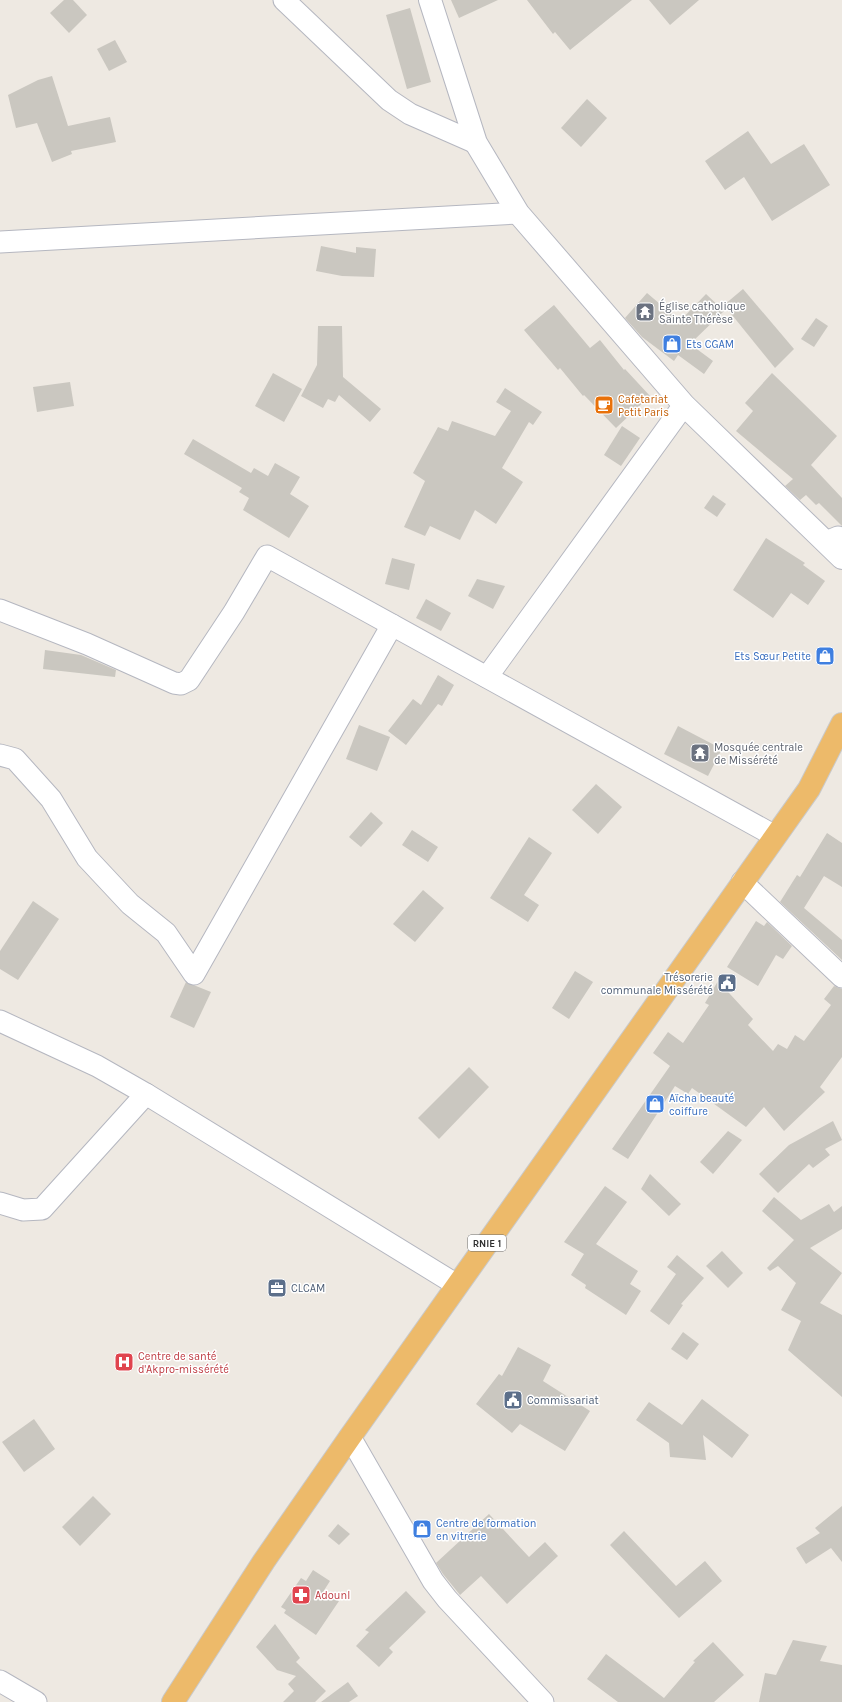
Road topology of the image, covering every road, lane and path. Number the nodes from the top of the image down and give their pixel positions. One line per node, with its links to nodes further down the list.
1 (284, 0): 3 (street)
2 (430, 0): 3 (main road)
3 (476, 143): 4 (main road)
4 (518, 213): 5 (street); 6 (main road)
5 (0, 242)
6 (684, 405): 7 (main road); 11 (street)
7 (834, 540): 8 (main road)
8 (842, 558)
9 (0, 610): 10 (street)
10 (392, 625): 11 (street); 13 (street)
11 (487, 677): 16 (street)
12 (842, 724): 15 (highway, RNIE 1)
13 (0, 755)
14 (842, 757): 15 (highway, RNIE 1)
15 (809, 789): 16 (highway, RNIE 1)
16 (775, 836): 17 (highway, RNIE 1)
17 (742, 882): 18 (street); 22 (highway, RNIE 1)
18 (842, 977)
19 (0, 1021): 20 (street)
20 (146, 1094): 21 (street); 22 (street)
21 (0, 1203)
22 (457, 1285): 23 (highway, RNIE 1)
23 (350, 1437): 26 (highway, RNIE 1); 27 (street)
24 (0, 1681): 25 (street)
25 (36, 1702)
26 (173, 1702)
27 (543, 1702)

